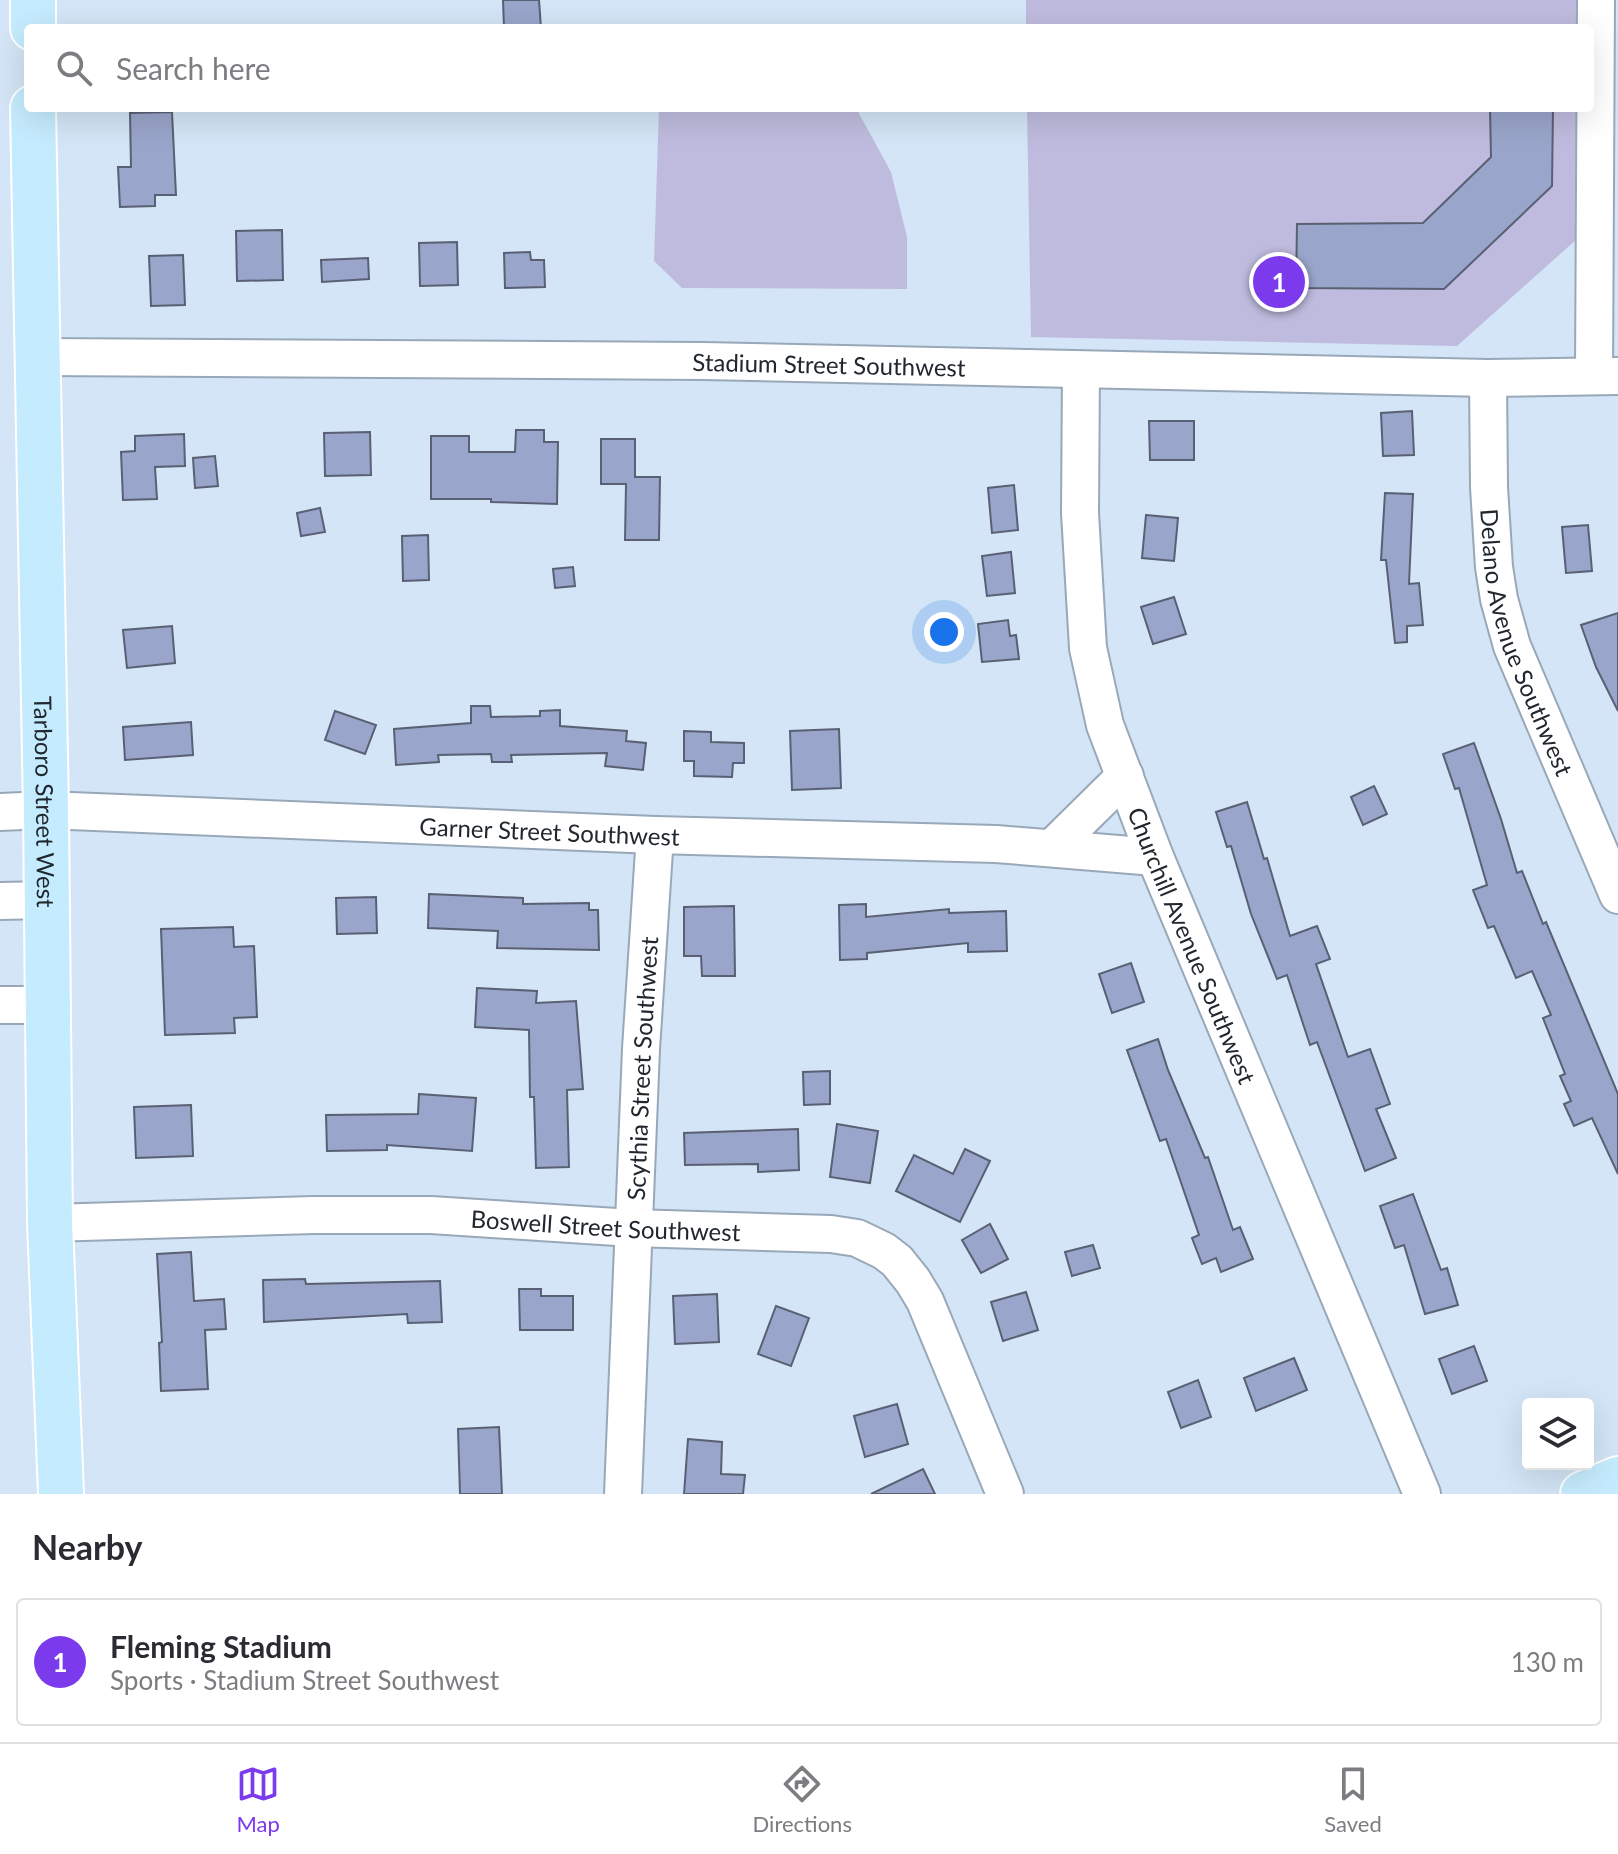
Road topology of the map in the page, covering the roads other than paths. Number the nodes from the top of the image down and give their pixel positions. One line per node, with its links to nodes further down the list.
1 (33, 0): 3 (main road)
2 (1596, 0): 7 (street)
3 (33, 24)
4 (33, 112): 5 (main road, Tarboro Street West)
5 (39, 357): 6 (street, Stadium Street Southwest); 10 (main road, Tarboro Street West)
6 (1081, 370): 8 (street, Stadium Street Southwest); 9 (street, Churchill Avenue Southwest)
7 (1606, 376): 8 (street, Stadium Street Southwest)
8 (1488, 378): 15 (street, Delano Avenue Southwest)
9 (1125, 776): 13 (street); 14 (street, Churchill Avenue Southwest)
10 (46, 810): 11 (street, Garner Street Southwest); 12 (street, Garner Street Southwest); 16 (main road, Tarboro Street West)
11 (0, 812)
12 (655, 835): 13 (street, Garner Street Southwest); 21 (street, Scythia Street Southwest)
13 (1052, 848): 14 (street, Garner Street Southwest)
14 (1155, 857): 26 (street, Churchill Avenue Southwest)
15 (1618, 895)
16 (47, 900): 17 (street); 19 (main road, Tarboro Street West)
17 (0, 901)
18 (0, 1005): 19 (street)
19 (48, 1005): 20 (main road, Tarboro Street West)
20 (50, 1223): 21 (street, Boswell Street Southwest); 23 (main road, Tarboro Street West)
21 (632, 1228): 24 (street, Scythia Street Southwest); 25 (street, Boswell Street Southwest)
22 (1618, 1479): 27 (main road)
23 (61, 1494)
24 (623, 1494)
25 (1005, 1494)
26 (1422, 1494)
27 (1583, 1494)

